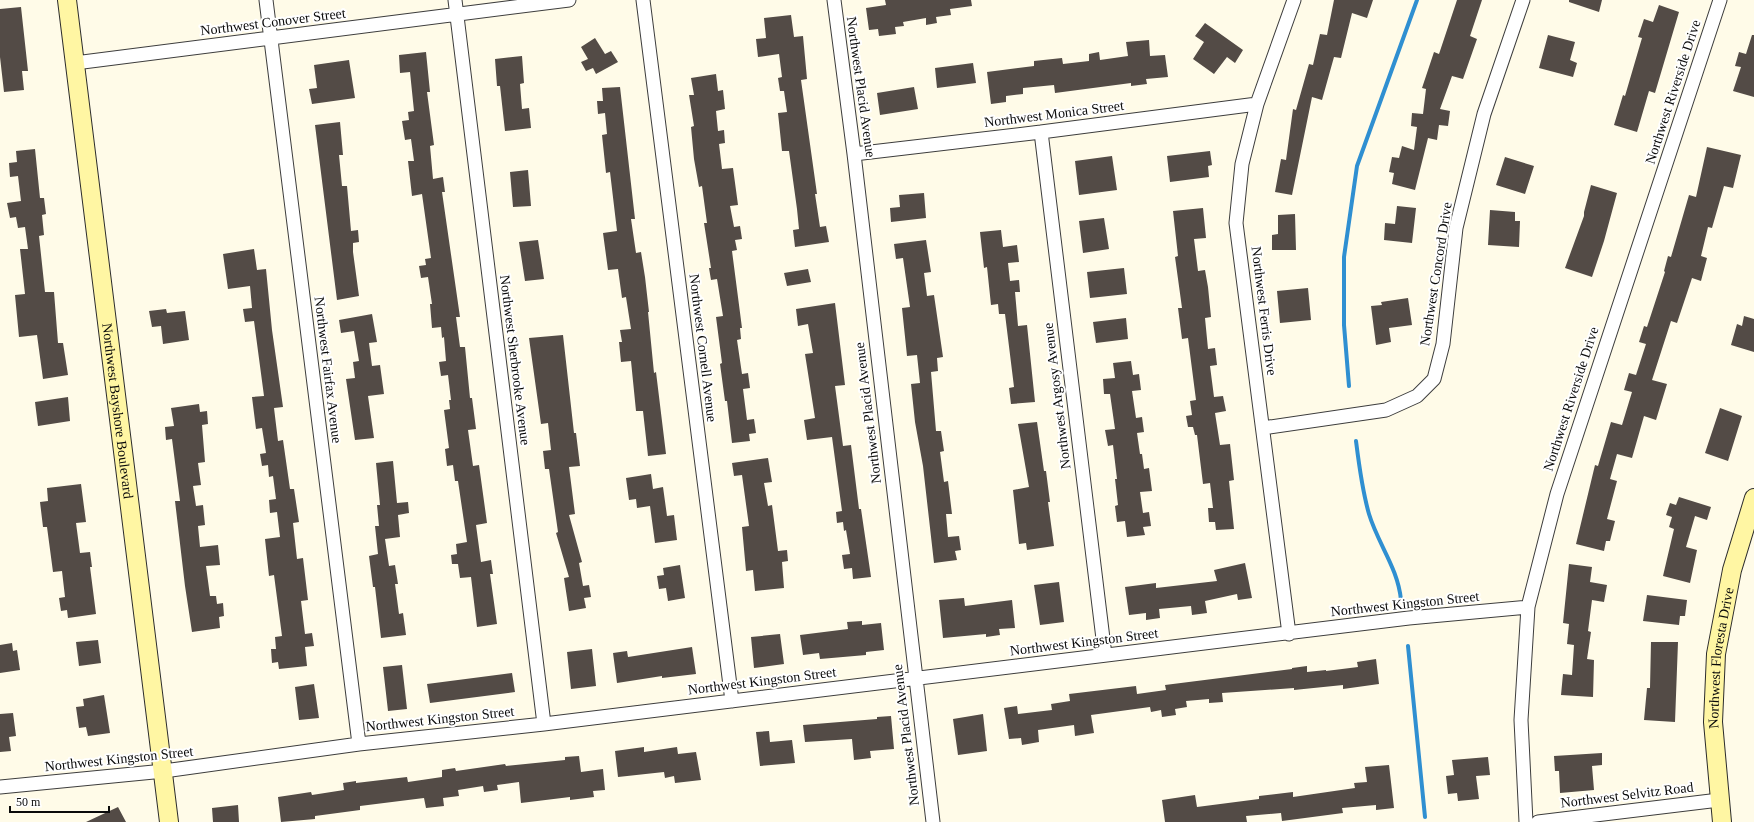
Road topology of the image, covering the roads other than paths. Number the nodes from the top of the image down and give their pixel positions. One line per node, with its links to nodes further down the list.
1 (67, 0): 12 (main road, Northwest Bayshore Boulevard)
2 (266, 0): 11 (street, Northwest Fairfax Avenue)
3 (455, 0): 10 (street, Northwest Sherbrooke Avenue)
4 (569, 0): 10 (street, Northwest Conover Street)
5 (643, 0): 22 (street, Northwest Cornell Avenue)
6 (834, 0): 15 (street, Northwest Placid Avenue)
7 (1294, 0): 13 (street, Northwest Ferris Drive)
8 (1524, 0): 16 (street, Northwest Concord Drive)
9 (1720, 0): 18 (street, Northwest Riverside Drive)
10 (457, 15): 11 (street, Northwest Conover Street); 23 (street, Northwest Sherbrooke Avenue)
11 (270, 39): 12 (street, Northwest Conover Street); 24 (street, Northwest Fairfax Avenue)
12 (75, 63): 25 (main road, Northwest Bayshore Boulevard)
13 (1257, 104): 14 (street, Northwest Monica Street); 16 (street, Northwest Ferris Drive)
14 (1041, 132): 15 (street, Northwest Monica Street); 20 (street, Northwest Argosy Avenue)
15 (854, 154): 21 (street, Northwest Placid Avenue)
16 (1263, 428): 19 (street, Northwest Ferris Drive)
17 (1753, 505): 27 (main road, Northwest Floresta Drive)
18 (1528, 607): 19 (street, Northwest Kingston Street); 30 (street, Northwest Riverside Drive)
19 (1289, 634): 20 (street, Northwest Kingston Street)
20 (1105, 655): 21 (street, Northwest Kingston Street)
21 (915, 678): 22 (street, Northwest Kingston Street); 29 (street, Northwest Placid Avenue)
22 (732, 701): 23 (street, Northwest Kingston Street)
23 (544, 724): 24 (street, Northwest Kingston Street)
24 (359, 744): 25 (street, Northwest Kingston Street)
25 (164, 771): 26 (street, Northwest Kingston Street); 28 (main road, Northwest Bayshore Boulevard)
26 (0, 787)
27 (1719, 800): 31 (street, Northwest Selvitz Road); 32 (main road, Northwest Floresta Drive)
28 (169, 822)
29 (933, 822)
30 (1526, 822)
31 (1538, 822)
32 (1722, 822)

